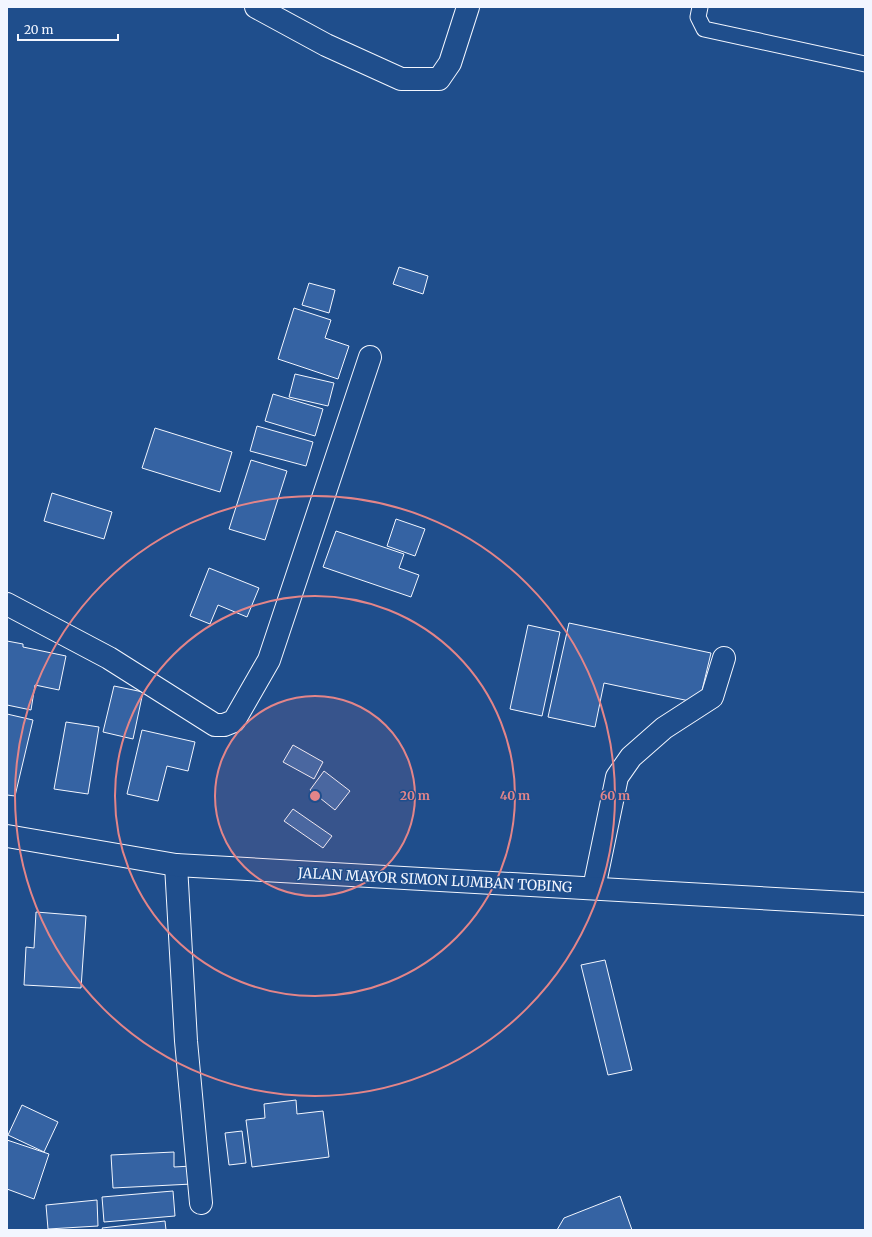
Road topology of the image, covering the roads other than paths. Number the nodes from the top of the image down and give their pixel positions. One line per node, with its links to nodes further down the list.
1 (256, 7): 2 (street)
2 (468, 7)
3 (700, 7): 4 (lane)
4 (865, 64)
5 (370, 357): 6 (street)
6 (7, 604)
7 (724, 658): 10 (street)
8 (7, 836): 9 (street, JALAN MAYOR SIMON LUMBAN TOBING)
9 (176, 865): 10 (street, JALAN MAYOR SIMON LUMBAN TOBING); 12 (street)
10 (594, 888): 11 (street, JALAN MAYOR SIMON LUMBAN TOBING)
11 (865, 904)
12 (201, 1203)

